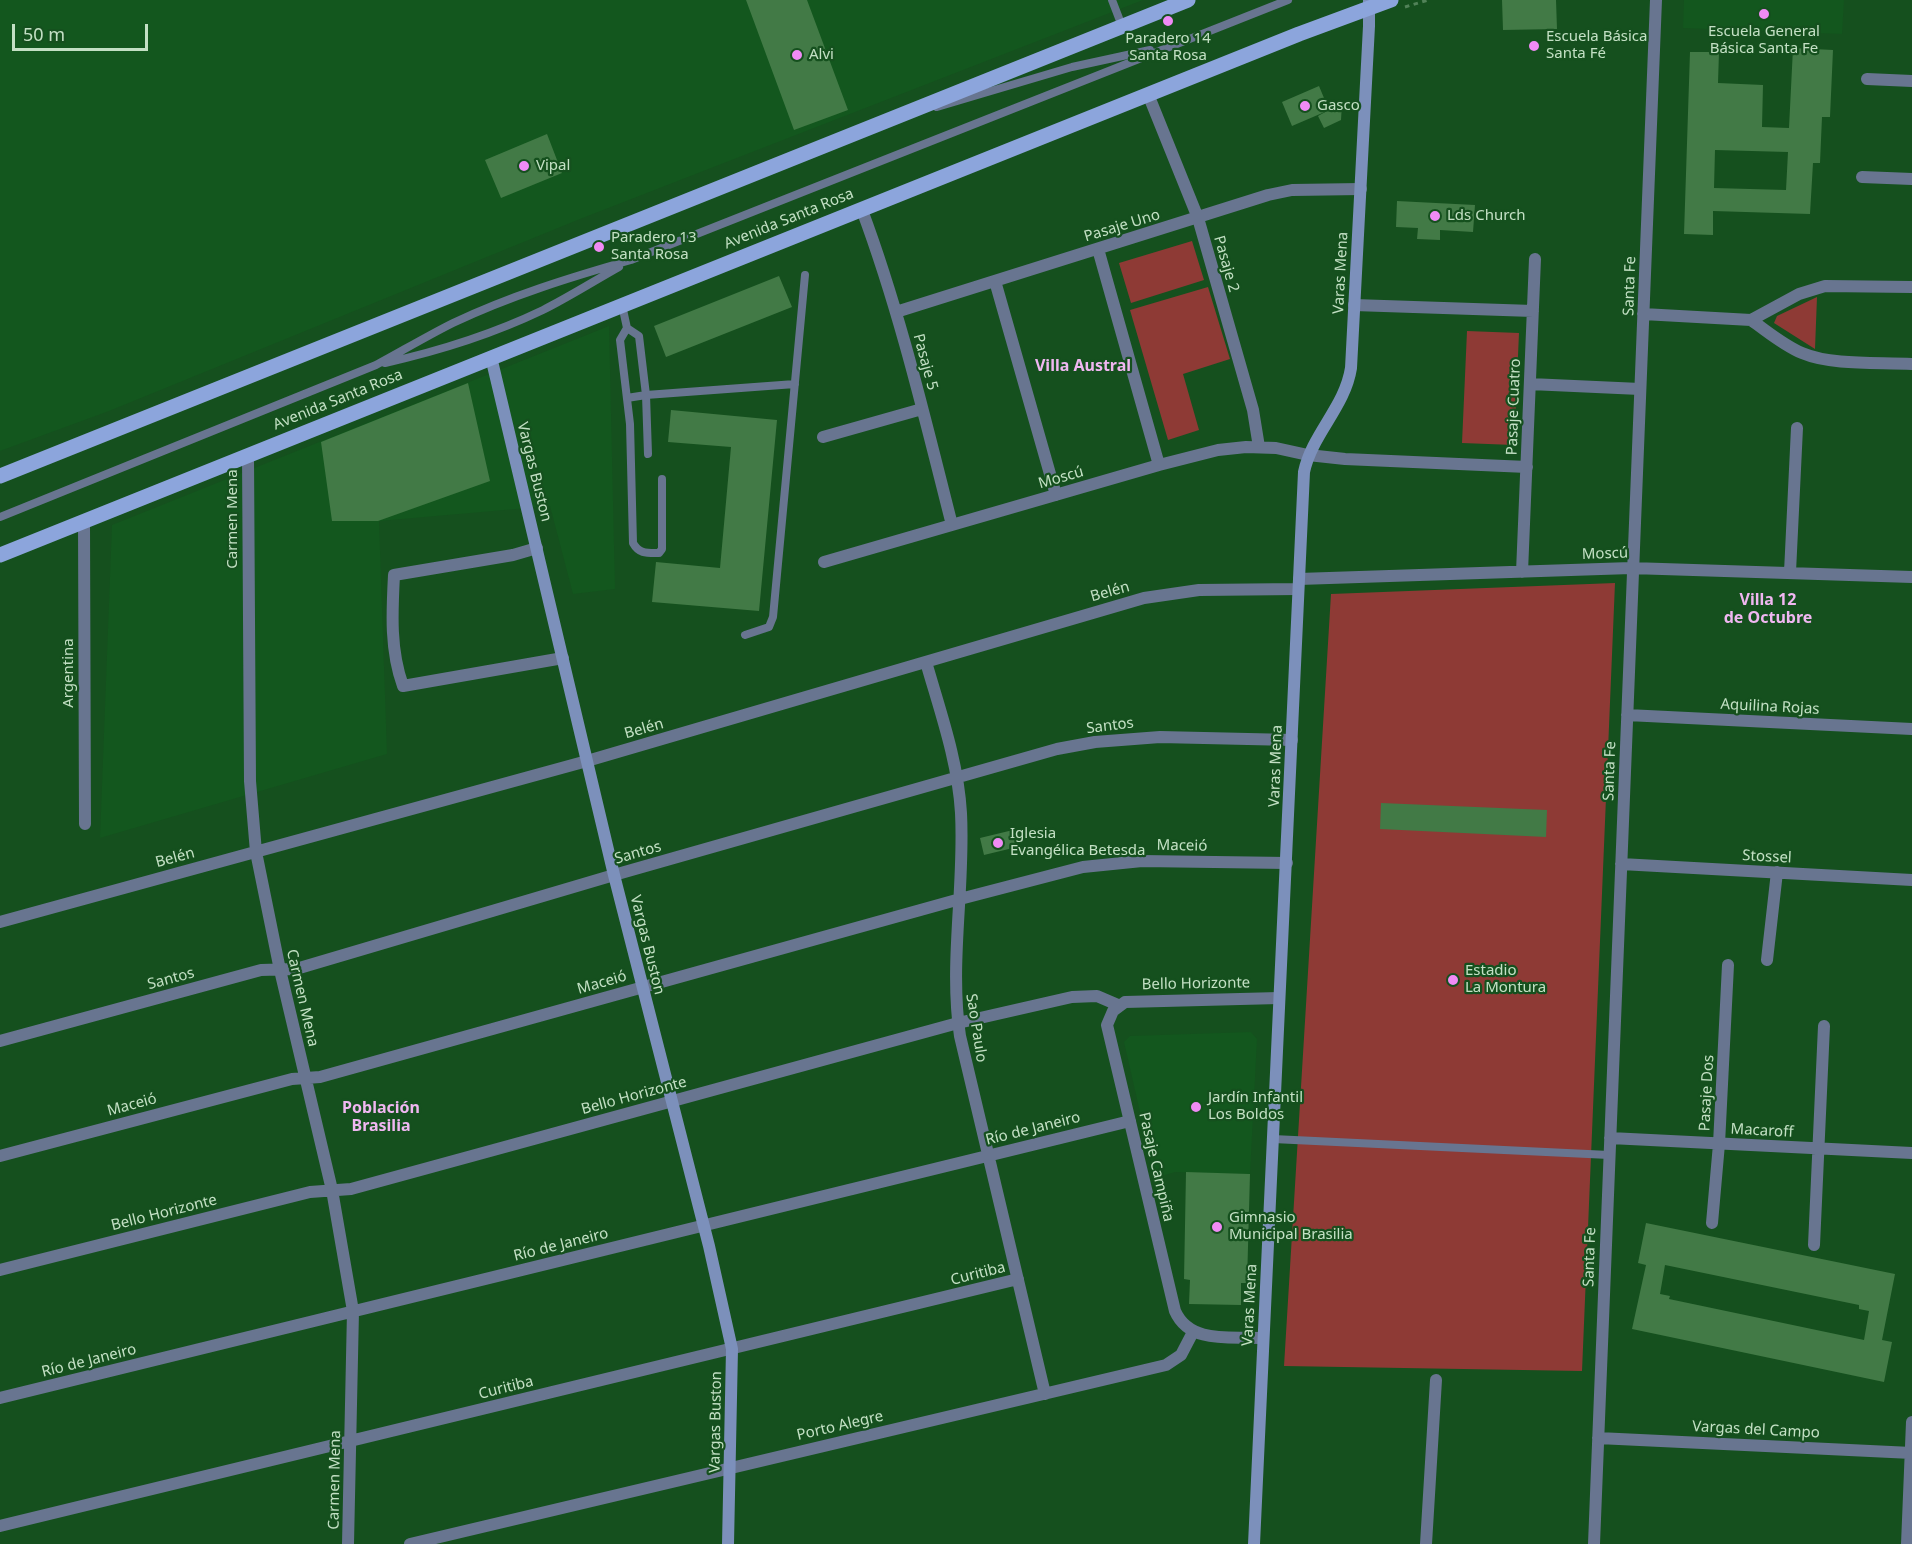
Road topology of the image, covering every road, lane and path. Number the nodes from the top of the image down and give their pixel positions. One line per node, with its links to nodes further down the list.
1 (1113, 0): 8 (lane)
2 (1188, 0): 8 (main road)
3 (1288, 0): 9 (lane)
4 (1428, 0): 7 (path)
5 (1656, 0): 29 (street, Santa Fe)
6 (1370, 3): 7 (main road, Avenida Santa Rosa); 12 (main road, Avenida Santa Rosa); 16 (street, Varas Mena)
7 (1397, 4)
8 (1122, 26): 13 (main road)
9 (1174, 45): 13 (lane); 21 (lane)
10 (1867, 79): 11 (street)
11 (1912, 81)
12 (1148, 94): 17 (main road, Avenida Santa Rosa); 18 (street, Pasaje 2)
13 (914, 111): 49 (main road)
14 (1862, 177): 15 (street)
15 (1912, 179)
16 (1361, 189): 18 (street, Pasaje Uno); 26 (street, Varas Mena)
17 (862, 210): 25 (main road, Avenida Santa Rosa); 28 (street, Pasaje 5)
18 (1198, 218): 19 (street, Pasaje Uno); 43 (street, Pasaje 2)
19 (1098, 249): 23 (street, Pasaje Uno); 47 (street)
20 (1535, 259): 27 (street, Pasaje Cuatro)
21 (631, 260): 34 (lane); 34 (lane)
22 (805, 275): 35 (lane)
23 (995, 281): 28 (street, Pasaje Uno); 51 (street)
24 (1912, 287): 30 (street)
25 (622, 305): 31 (lane); 32 (main road, Avenida Santa Rosa)
26 (1354, 305): 27 (street); 45 (street, Varas Mena)
27 (1533, 310): 36 (street, Pasaje Cuatro)
28 (896, 312): 40 (street, Pasaje 5)
29 (1643, 314): 30 (street); 37 (street, Santa Fe)
30 (1751, 320): 33 (street)
31 (627, 327): 38 (lane); 39 (lane)
32 (491, 357): 46 (main road, Avenida Santa Rosa); 55 (street, Vargas Buston)
33 (1912, 364)
34 (376, 365): 52 (lane)
35 (795, 384): 38 (lane); 63 (lane)
36 (1530, 384): 37 (street); 48 (street, Pasaje Cuatro)
37 (1640, 389): 58 (street, Santa Fe)
38 (646, 395): 39 (lane); 44 (lane)
39 (627, 398): 50 (lane)
40 (922, 409): 42 (street); 54 (street, Pasaje 5)
41 (1797, 428): 60 (street)
42 (823, 437)
43 (1259, 447): 45 (street, Moscú); 47 (street, Moscú)
44 (648, 454)
45 (1308, 455): 48 (street); 62 (street, Varas Mena)
46 (248, 456): 53 (main road, Avenida Santa Rosa); 72 (street, Carmen Mena)
47 (1159, 465): 51 (street, Moscú)
48 (1527, 467): 59 (street, Pasaje Cuatro)
49 (0, 476)
50 (662, 479)
51 (1056, 495): 54 (street, Moscú)
52 (0, 517)
53 (84, 522): 56 (main road, Avenida Santa Rosa); 71 (street, Argentina)
54 (952, 525): 57 (street, Moscú)
55 (537, 548): 64 (street, Vargas Buston); 64 (street)
56 (0, 555)
57 (824, 562)
58 (1631, 568): 59 (street, Moscú); 60 (street, Moscú); 66 (street, Santa Fe)
59 (1522, 572): 62 (street, Moscú)
60 (1790, 572): 61 (street, Moscú)
61 (1912, 577)
62 (1299, 584): 65 (street, Belén); 68 (street, Varas Mena)
63 (746, 635)
64 (563, 658): 69 (street, Vargas Buston)
65 (926, 662): 69 (street, Belén); 70 (street, Sao Paulo)
66 (1627, 715): 67 (street, Aquilina Rojas); 74 (street, Santa Fe)
67 (1912, 729)
68 (1292, 740): 70 (street, Santos); 73 (street, Varas Mena)
69 (587, 761): 72 (street, Belén); 76 (street, Vargas Buston)
70 (958, 776): 76 (street, Santos); 78 (street, Sao Paulo)
71 (85, 824)
72 (256, 852): 79 (street, Belén); 82 (street, Carmen Mena)
73 (1287, 863): 78 (street, Maceió); 84 (street, Varas Mena)
74 (1621, 864): 75 (street, Stossel); 92 (street, Santa Fe)
75 (1777, 872): 77 (street, Stossel); 80 (street)
76 (614, 875): 82 (street, Santos); 83 (street, Vargas Buston)
77 (1912, 880)
78 (960, 899): 83 (street, Maceió); 86 (street, Sao Paulo)
79 (0, 922)
80 (1767, 960)
81 (1728, 965): 94 (street, Pasaje Dos)
82 (279, 970): 88 (street, Santos); 89 (street, Carmen Mena)
83 (643, 988): 89 (street, Maceió); 90 (street, Vargas Buston)
84 (1279, 998): 85 (street, Bello Horizonte); 93 (street, Varas Mena)
85 (1118, 1005): 86 (street, Bello Horizonte); 91 (street, Pasaje Campiña)
86 (958, 1023): 90 (street, Bello Horizonte); 99 (street, Sao Paulo)
87 (1824, 1026): 95 (street)
88 (0, 1041)
89 (306, 1078): 98 (street, Maceió); 100 (street, Carmen Mena)
90 (672, 1102): 100 (street, Bello Horizonte); 102 (street, Vargas Buston)
91 (1130, 1121): 99 (street, Río de Janeiro); 107 (street, Pasaje Campiña)
92 (1610, 1138): 94 (street, Macaroff); 97 (street, Santa Fe)
93 (1273, 1139): 97 (lane); 108 (street, Varas Mena)
94 (1719, 1144): 95 (street, Macaroff); 101 (street, Pasaje Dos)
95 (1819, 1149): 96 (street, Macaroff); 103 (street)
96 (1912, 1153)
97 (1609, 1155): 114 (street, Santa Fe)
98 (0, 1156)
99 (988, 1156): 102 (street, Río de Janeiro); 105 (street, Sao Paulo)
100 (332, 1190): 104 (street, Bello Horizonte); 106 (street, Carmen Mena)
101 (1712, 1223)
102 (704, 1225): 106 (street, Río de Janeiro); 109 (street, Vargas Buston)
103 (1814, 1245)
104 (0, 1270)
105 (1018, 1279): 109 (street, Curitiba); 111 (street, Sao Paulo)
106 (353, 1311): 112 (street, Río de Janeiro); 115 (street, Carmen Mena)
107 (1193, 1332): 108 (street); 111 (street, Porto Alegre)
108 (1263, 1338): 122 (street, Varas Mena)
109 (732, 1349): 115 (street, Curitiba); 117 (street, Vargas Buston)
110 (1436, 1380): 123 (street)
111 (1045, 1394): 117 (street, Porto Alegre)
112 (0, 1398)
113 (1912, 1422): 116 (street)
114 (1598, 1438): 116 (street, Vargas del Campo); 124 (street, Santa Fe)
115 (351, 1441): 118 (street, Curitiba); 119 (street, Carmen Mena)
116 (1911, 1453): 125 (street)
117 (730, 1467): 120 (street, Porto Alegre); 121 (street, Vargas Buston)
118 (0, 1526)
119 (348, 1544)
120 (410, 1544)
121 (728, 1544)
122 (1254, 1544)
123 (1426, 1544)
124 (1594, 1544)
125 (1907, 1544)

